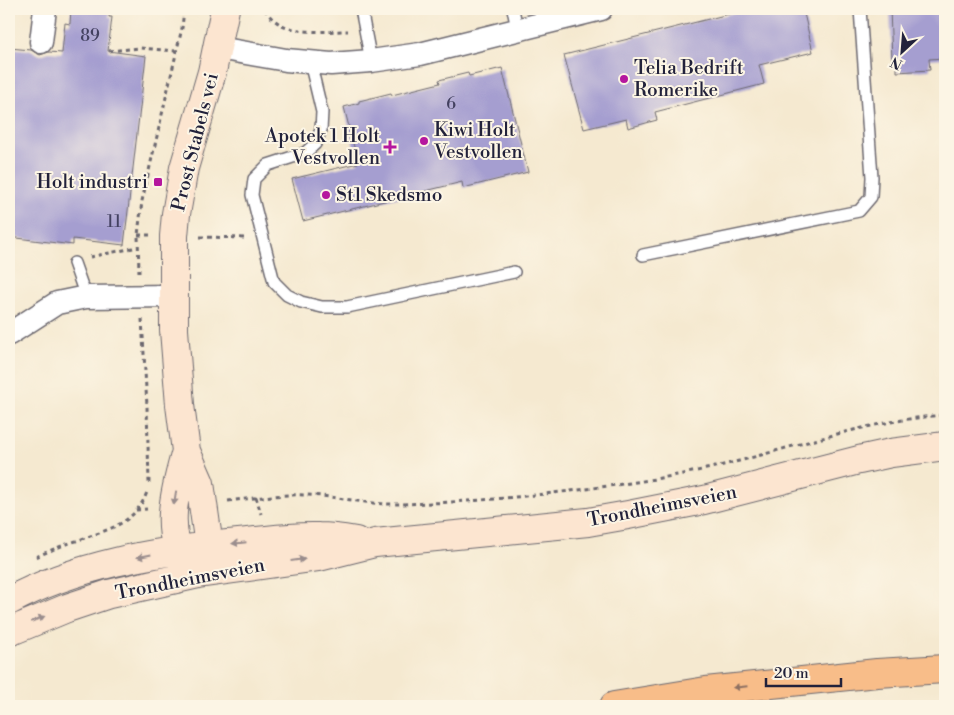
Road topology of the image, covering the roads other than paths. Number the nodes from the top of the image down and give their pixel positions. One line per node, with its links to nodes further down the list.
1 (46, 9): 8 (street)
2 (225, 9): 9 (main road, Prost Stabels vei)
3 (361, 9): 11 (lane)
4 (601, 9): 6 (street, Prost Stabels vei)
5 (860, 9): 12 (lane)
6 (574, 12): 7 (street, Prost Stabels vei)
7 (515, 19): 11 (street, Prost Stabels vei)
8 (41, 42)
9 (218, 48): 10 (street, Prost Stabels vei); 15 (main road, Prost Stabels vei)
10 (310, 62): 11 (street, Prost Stabels vei); 14 (lane)
11 (371, 62)
12 (643, 255)
13 (74, 263): 16 (lane)
14 (514, 272)
15 (173, 296): 16 (street); 19 (main road, Prost Stabels vei)
16 (86, 297): 17 (street)
17 (9, 334)
18 (945, 446): 20 (main road, Trondheimsveien)
19 (186, 451): 21 (main road, Prost Stabels vei); 22 (main road, Prost Stabels vei, one-way to 22)
20 (375, 542): 21 (main road, Trondheimsveien, one-way to 21); 23 (main road, Trondheimsveien, one-way to 20)
21 (209, 546): 22 (main road, Trondheimsveien); 23 (main road, Prost Stabels vei)
22 (176, 550): 23 (main road); 24 (main road, Trondheimsveien, one-way to 24)
23 (198, 574): 25 (main road, Trondheimsveien, one-way to 23)
24 (9, 600)
25 (9, 632)
26 (945, 669): 27 (highway, one-way to 27)
27 (614, 706)

